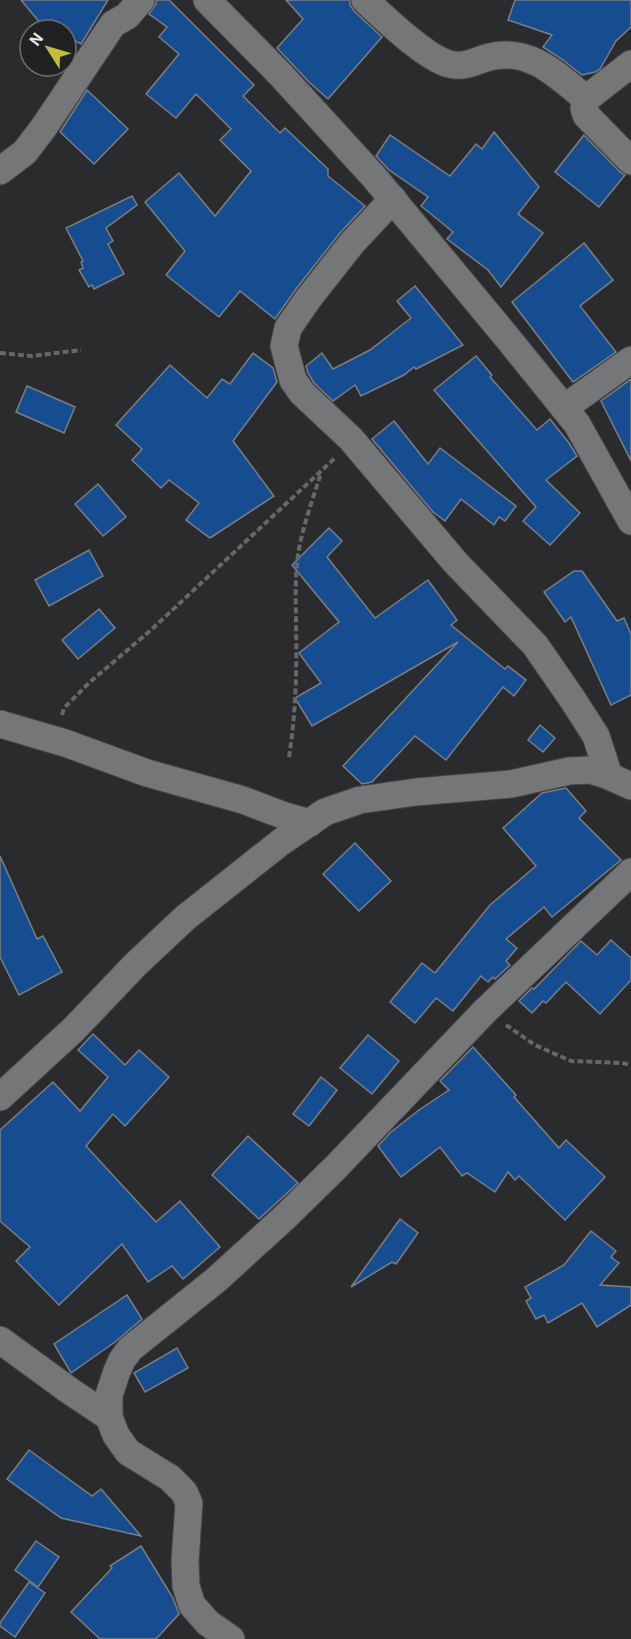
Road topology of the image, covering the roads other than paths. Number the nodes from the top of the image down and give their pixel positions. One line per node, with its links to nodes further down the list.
1 (141, 0): 7 (street)
2 (207, 0): 8 (street)
3 (365, 0): 5 (street)
4 (631, 64): 5 (street)
5 (586, 99): 6 (street)
6 (631, 161)
7 (0, 171)
8 (393, 199): 10 (street); 13 (street)
9 (631, 360): 10 (street)
10 (564, 408): 11 (street)
11 (631, 521)
12 (0, 724): 14 (street)
13 (620, 781): 14 (street)
14 (310, 823): 16 (street)
15 (631, 872): 18 (street)
16 (0, 1096)
17 (0, 1340): 18 (street)
18 (109, 1417): 19 (street)
19 (231, 1639)

